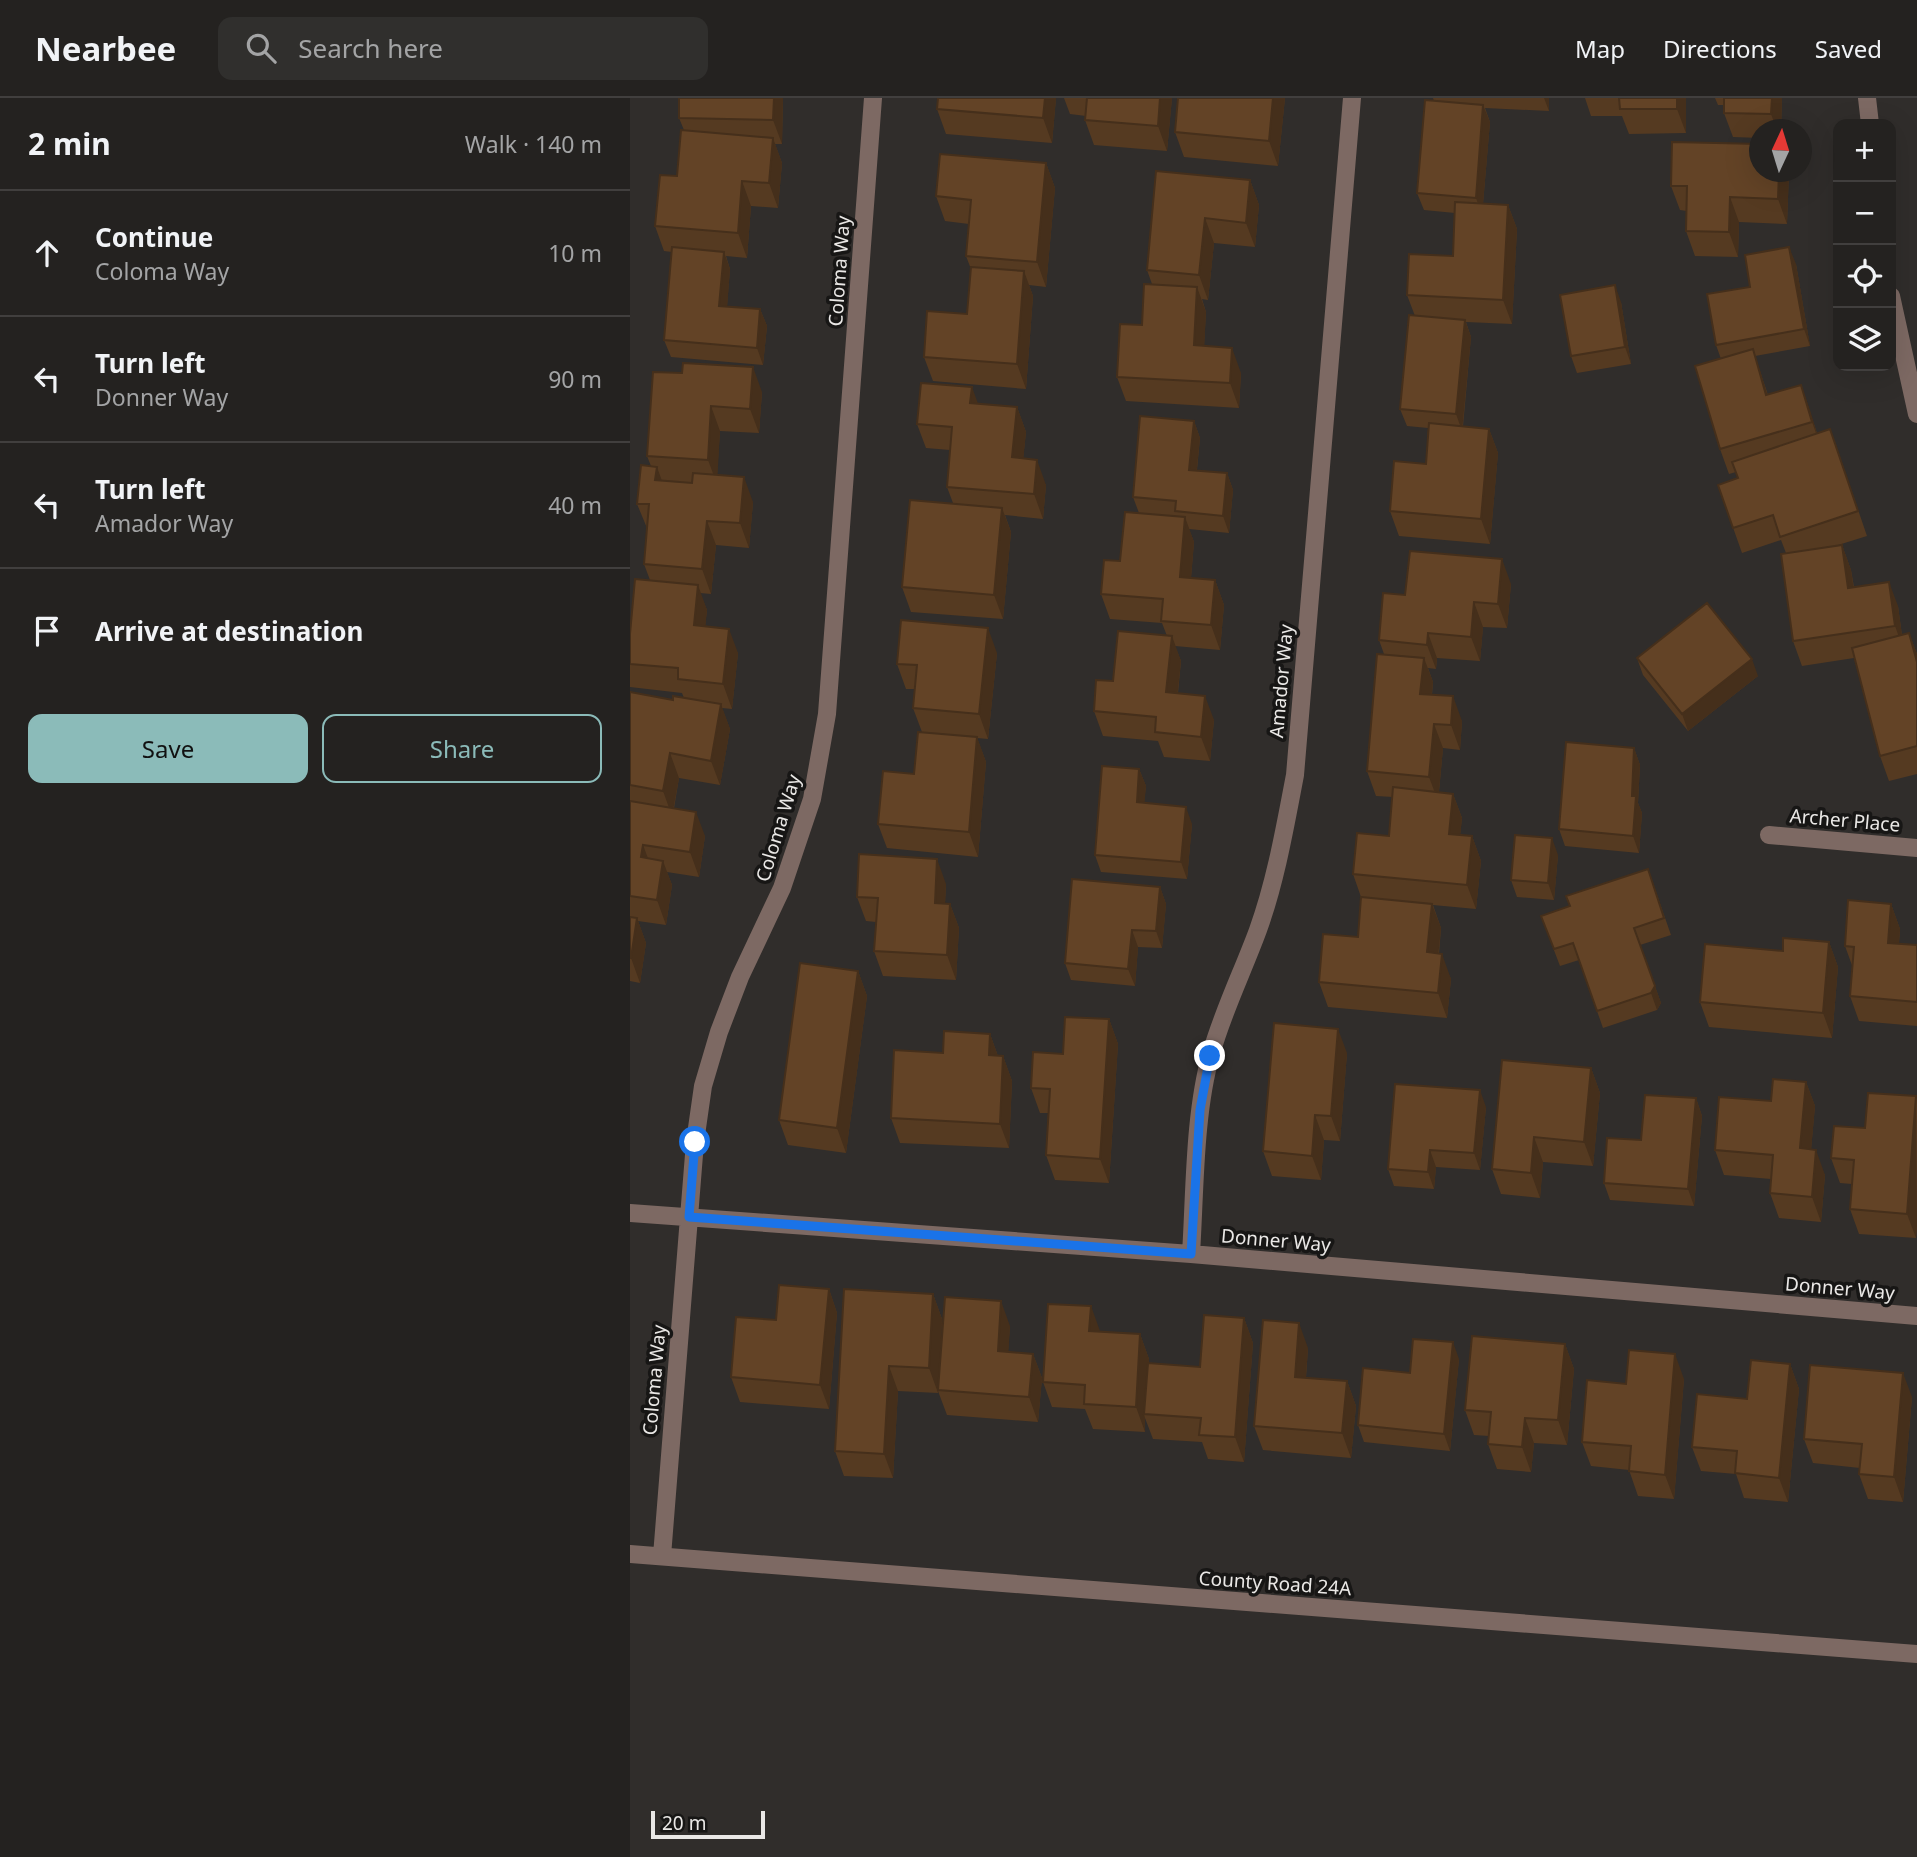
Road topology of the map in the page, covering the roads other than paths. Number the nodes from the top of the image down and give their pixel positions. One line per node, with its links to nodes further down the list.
1 (873, 98): 10 (street, Coloma Way)
2 (1352, 98): 11 (street, Amador Way)
3 (1867, 98): 4 (street)
4 (1869, 119)
5 (1894, 308): 6 (street)
6 (1917, 414)
7 (1769, 835): 8 (street, Archer Place)
8 (1917, 848)
9 (630, 1213): 10 (street, Donner Way)
10 (689, 1217): 11 (street, Donner Way); 14 (street, Coloma Way)
11 (1191, 1254): 12 (street, Donner Way)
12 (1917, 1316)
13 (630, 1554): 14 (street, County Road 24A)
14 (662, 1556): 15 (street, County Road 24A)
15 (1917, 1654)

